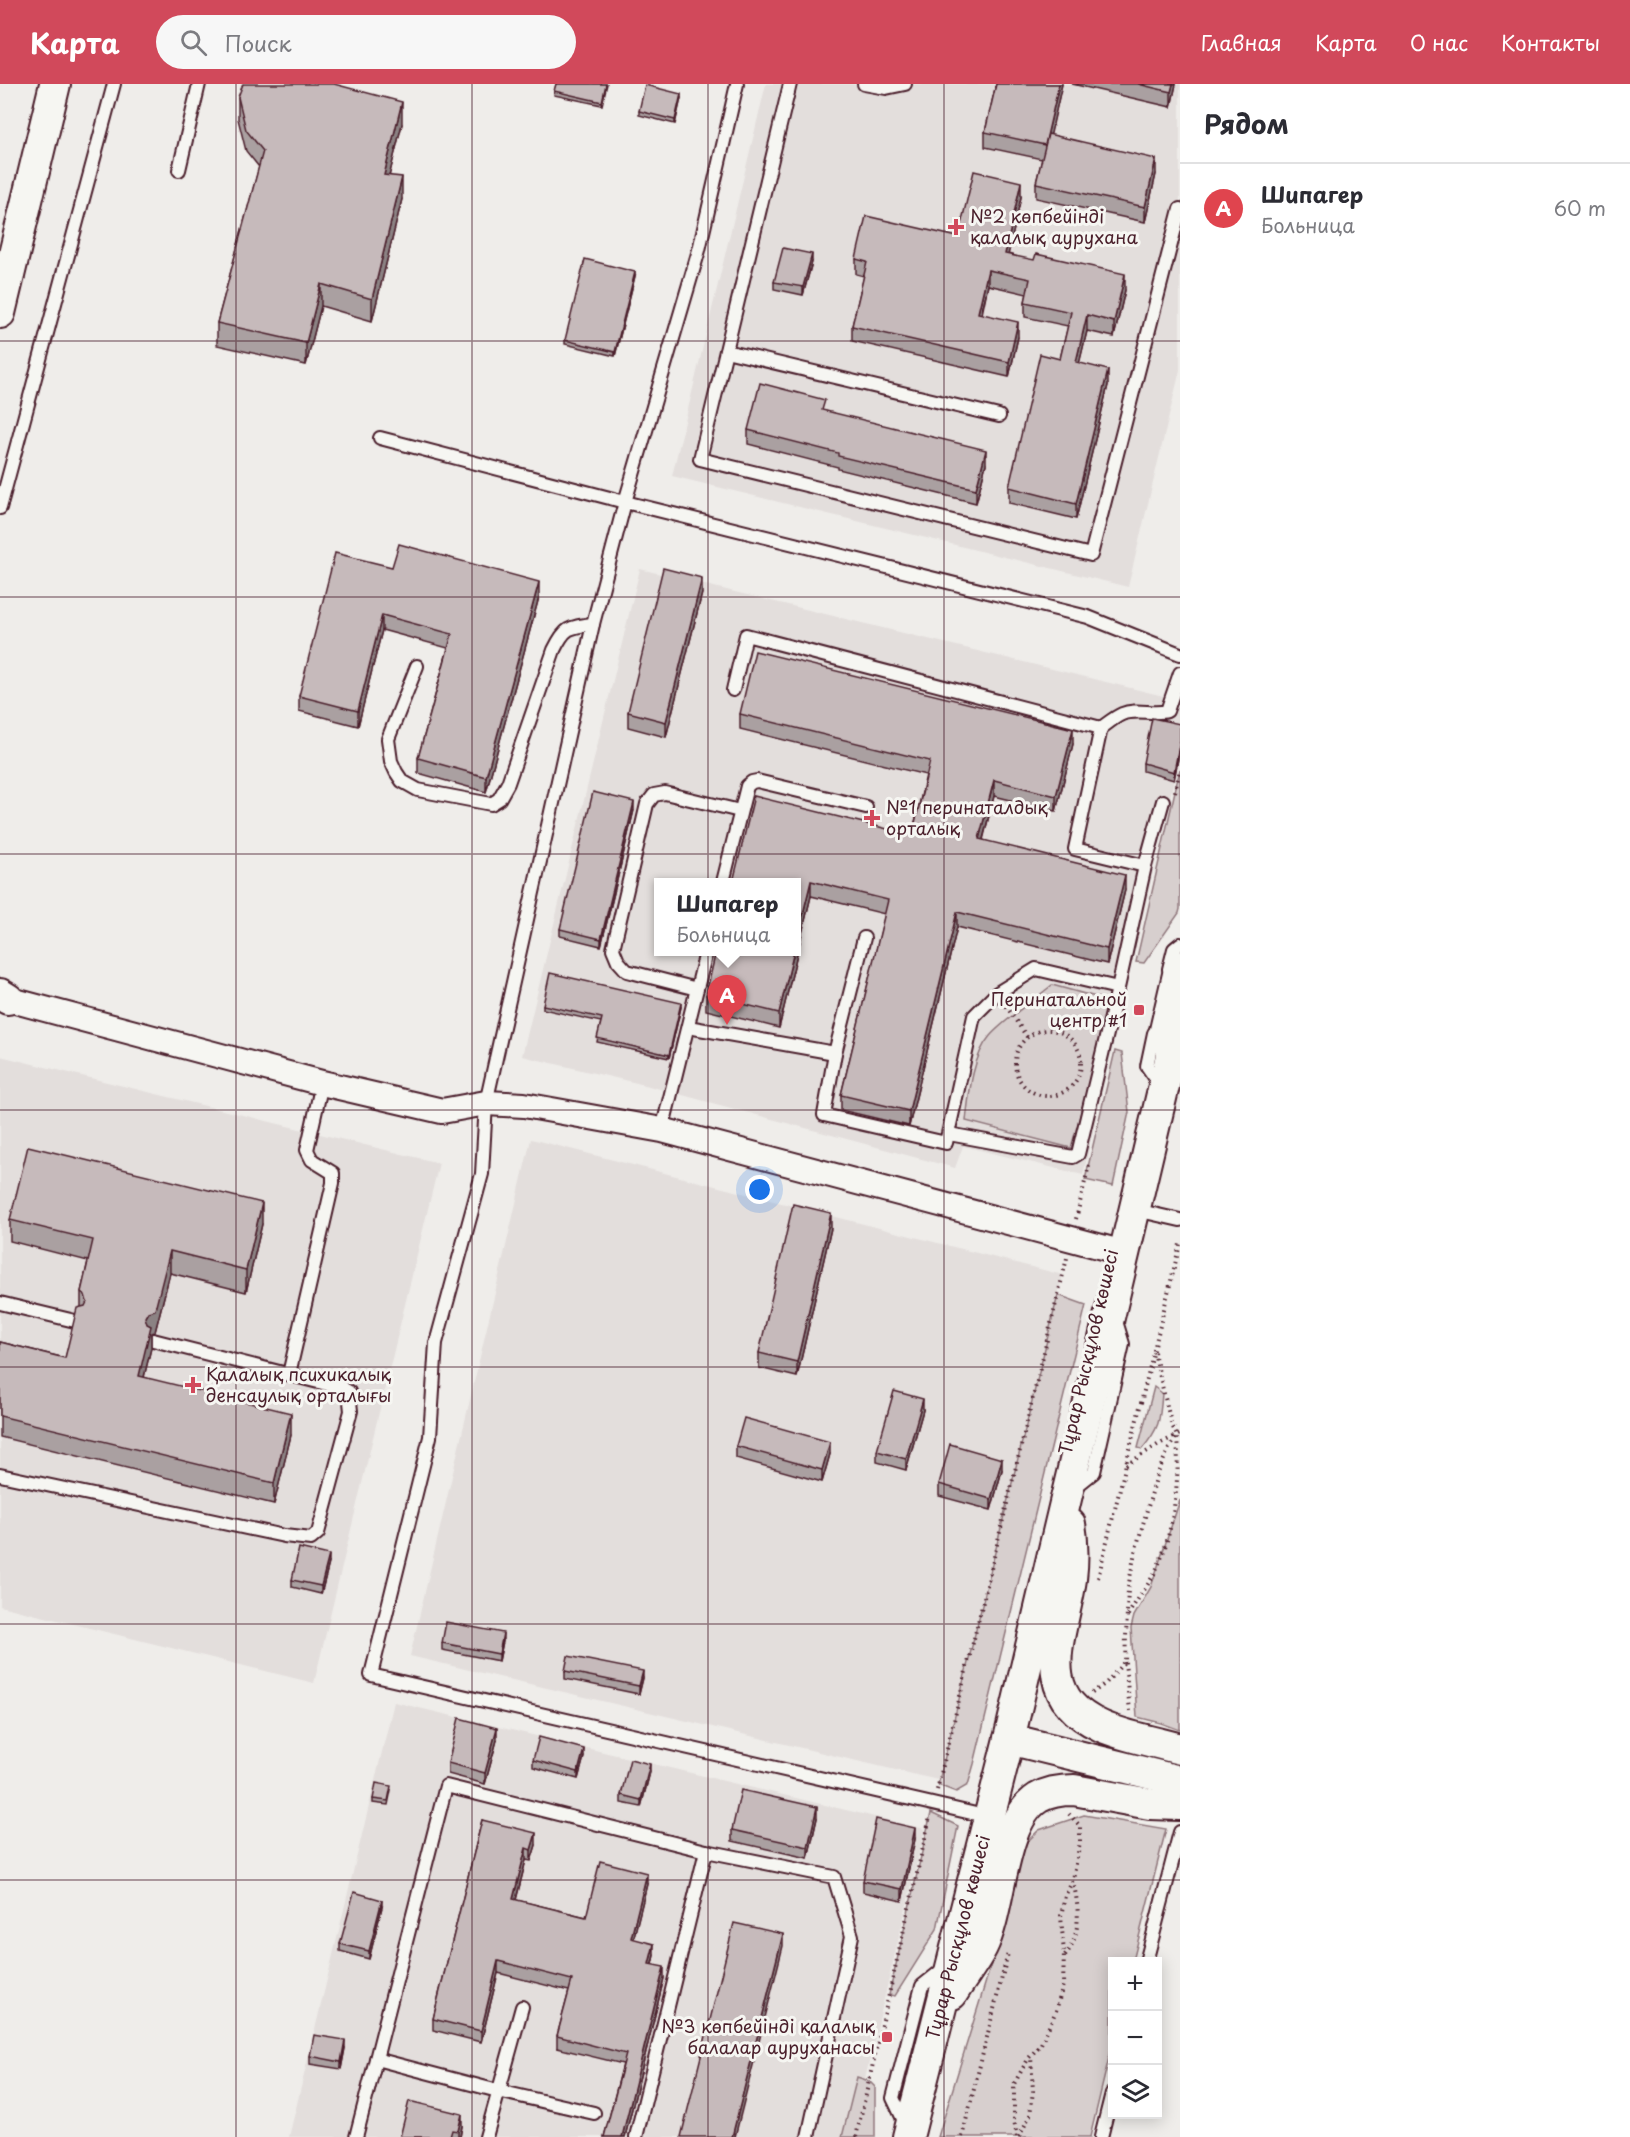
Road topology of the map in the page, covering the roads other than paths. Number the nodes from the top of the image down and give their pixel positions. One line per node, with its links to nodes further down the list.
1 (55, 84): 10 (street)
2 (114, 84): 15 (lane)
3 (199, 84): 8 (lane)
4 (790, 84): 11 (lane)
5 (864, 84): 6 (lane)
6 (905, 84)
7 (734, 86): 14 (lane)
8 (179, 170)
9 (1180, 208): 11 (lane)
10 (0, 313)
11 (726, 351): 12 (lane)
12 (999, 416)
13 (380, 438): 14 (lane)
14 (625, 502): 16 (lane); 17 (lane)
15 (0, 508)
16 (593, 624): 18 (lane); 39 (lane)
17 (1180, 654)
18 (417, 666)
19 (1180, 672): 21 (lane)
20 (733, 690): 21 (lane)
21 (1101, 728): 25 (lane)
22 (1167, 802): 25 (lane)
23 (866, 807): 24 (lane)
24 (740, 811): 26 (lane); 32 (lane)
25 (1145, 866): 31 (lane)
26 (724, 878)
27 (864, 938): 36 (lane)
28 (1180, 944): 37 (lane)
29 (705, 956): 32 (lane)
30 (1180, 966): 37 (street, Тұрар Рысқұлов көшесі)
31 (1118, 988): 41 (lane); 41 (lane)
32 (697, 989): 35 (lane)
33 (2, 998): 38 (street)
34 (1180, 1018): 42 (street, Тұрар Рысқұлов көшесі)
35 (688, 1027): 36 (lane); 40 (lane)
36 (835, 1053): 41 (lane)
37 (1154, 1076): 44 (street, Тұрар Рысқұлов көшесі)
38 (322, 1083): 39 (street); 48 (lane)
39 (486, 1103): 40 (street); 55 (lane)
40 (662, 1130): 44 (street)
41 (949, 1134)
42 (1134, 1210): 43 (lane); 50 (street, Тұрар Рысқұлов көшесі)
43 (1180, 1220)
44 (1113, 1250): 51 (street, Тұрар Рысқұлов көшесі)
45 (0, 1303): 46 (lane)
46 (79, 1322)
47 (153, 1340): 48 (lane)
48 (289, 1374): 49 (lane)
49 (0, 1475)
50 (1067, 1495): 51 (street, Тұрар Рысқұлов көшесі); 52 (street)
51 (1009, 1739): 53 (street); 55 (street, Тұрар Рысқұлов көшесі)
52 (1180, 1749)
53 (1180, 1781)
54 (1180, 1805): 61 (street)
55 (989, 1817): 59 (street, Тұрар Рысқұлов көшесі)
56 (1180, 1832): 58 (lane)
57 (706, 1851): 62 (lane); 69 (lane); 70 (lane)
58 (1147, 1957)
59 (952, 1962): 61 (street, Тұрар Рысқұлов көшесі); 66 (lane)
60 (522, 2007): 63 (lane)
61 (939, 2014): 66 (street, Тұрар Рысқұлов көшесі)
62 (376, 2059): 63 (lane); 67 (lane)
63 (498, 2091): 65 (lane); 68 (lane)
64 (1108, 2111): 71 (lane)
65 (594, 2113)
66 (908, 2135)
67 (356, 2137)
68 (486, 2137)
69 (636, 2137)
70 (808, 2137)
71 (1101, 2137)

